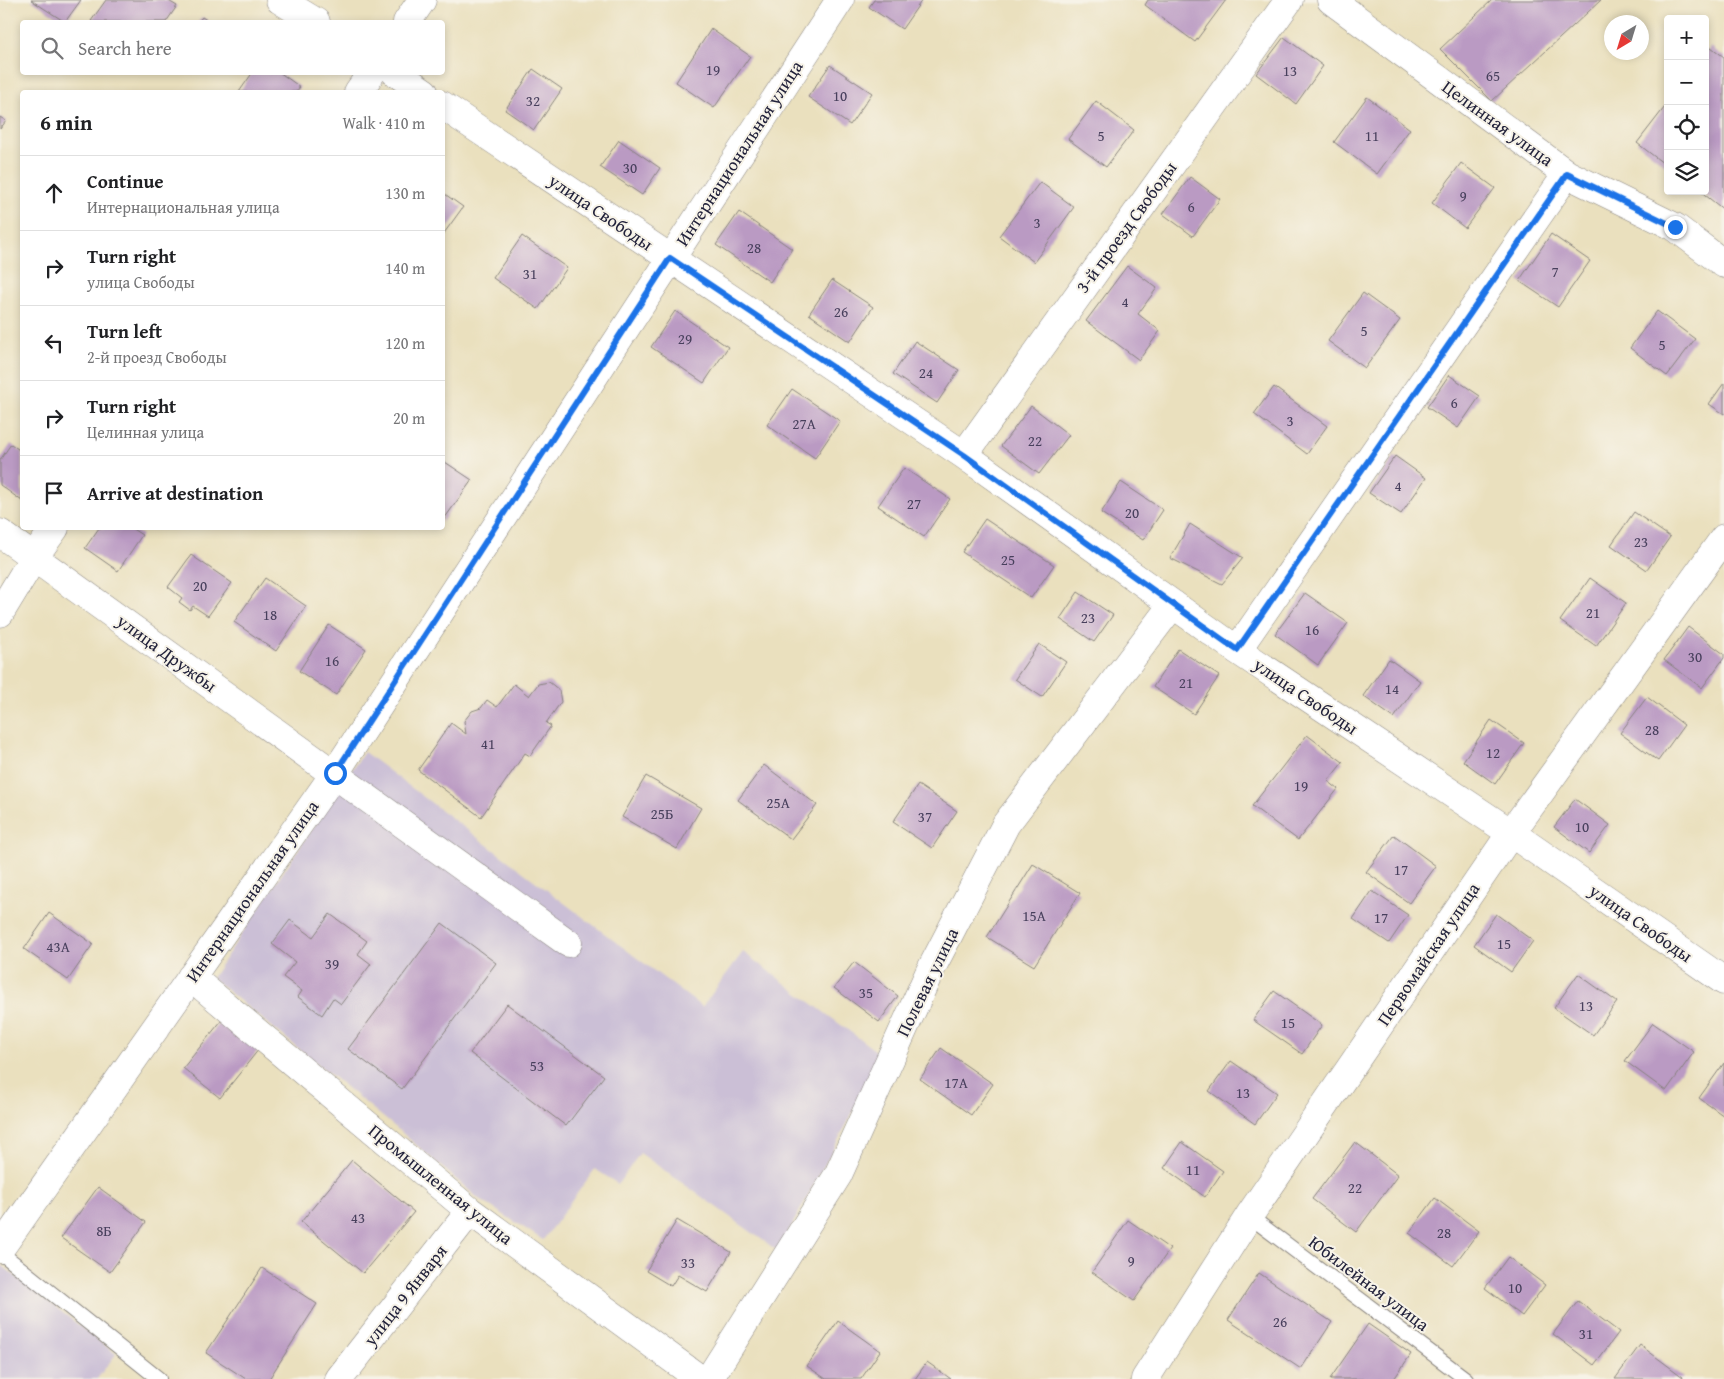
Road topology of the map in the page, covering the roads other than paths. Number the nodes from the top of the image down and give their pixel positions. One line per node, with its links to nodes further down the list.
1 (280, 0): 6 (street)
2 (422, 0): 7 (street)
3 (840, 0): 14 (street, Интернациональная улица)
4 (1289, 0): 16 (street, 3-й проезд Свободы)
5 (1331, 0): 13 (street, Целинная улица)
6 (313, 20)
7 (407, 20)
8 (370, 75): 10 (street)
9 (399, 75): 11 (street)
10 (359, 90)
11 (421, 90)
12 (445, 107): 14 (street, улица Свободы)
13 (1567, 174): 15 (street, Целинная улица); 23 (street)
14 (670, 258): 16 (street, улица Свободы); 24 (street, Интернациональная улица)
15 (1724, 264)
16 (964, 455): 21 (street, улица Свободы)
17 (54, 530): 20 (street)
18 (0, 533): 20 (street, улица Дружбы)
19 (1724, 538): 25 (street, Первомайская улица)
20 (34, 557): 22 (street); 24 (street, улица Дружбы)
21 (1173, 604): 23 (street, улица Свободы); 35 (street, Полевая улица)
22 (0, 613)
23 (1237, 650): 25 (street, улица Свободы)
24 (335, 773): 26 (street, улица Дружбы); 27 (street, Интернациональная улица)
25 (1511, 833): 28 (street, улица Свободы); 30 (street, Первомайская улица)
26 (568, 943)
27 (191, 977): 29 (street, Промышленная улица); 31 (street, Интернациональная улица)
28 (1724, 981)
29 (470, 1211): 33 (street, улица 9 Января); 34 (street, Промышленная улица)
30 (1249, 1216): 36 (street, Первомайская улица); 37 (lane, Юбилейная улица)
31 (0, 1251): 32 (lane)
32 (159, 1379)
33 (339, 1379)
34 (700, 1379)
35 (709, 1379)
36 (1145, 1379)
37 (1466, 1379)

